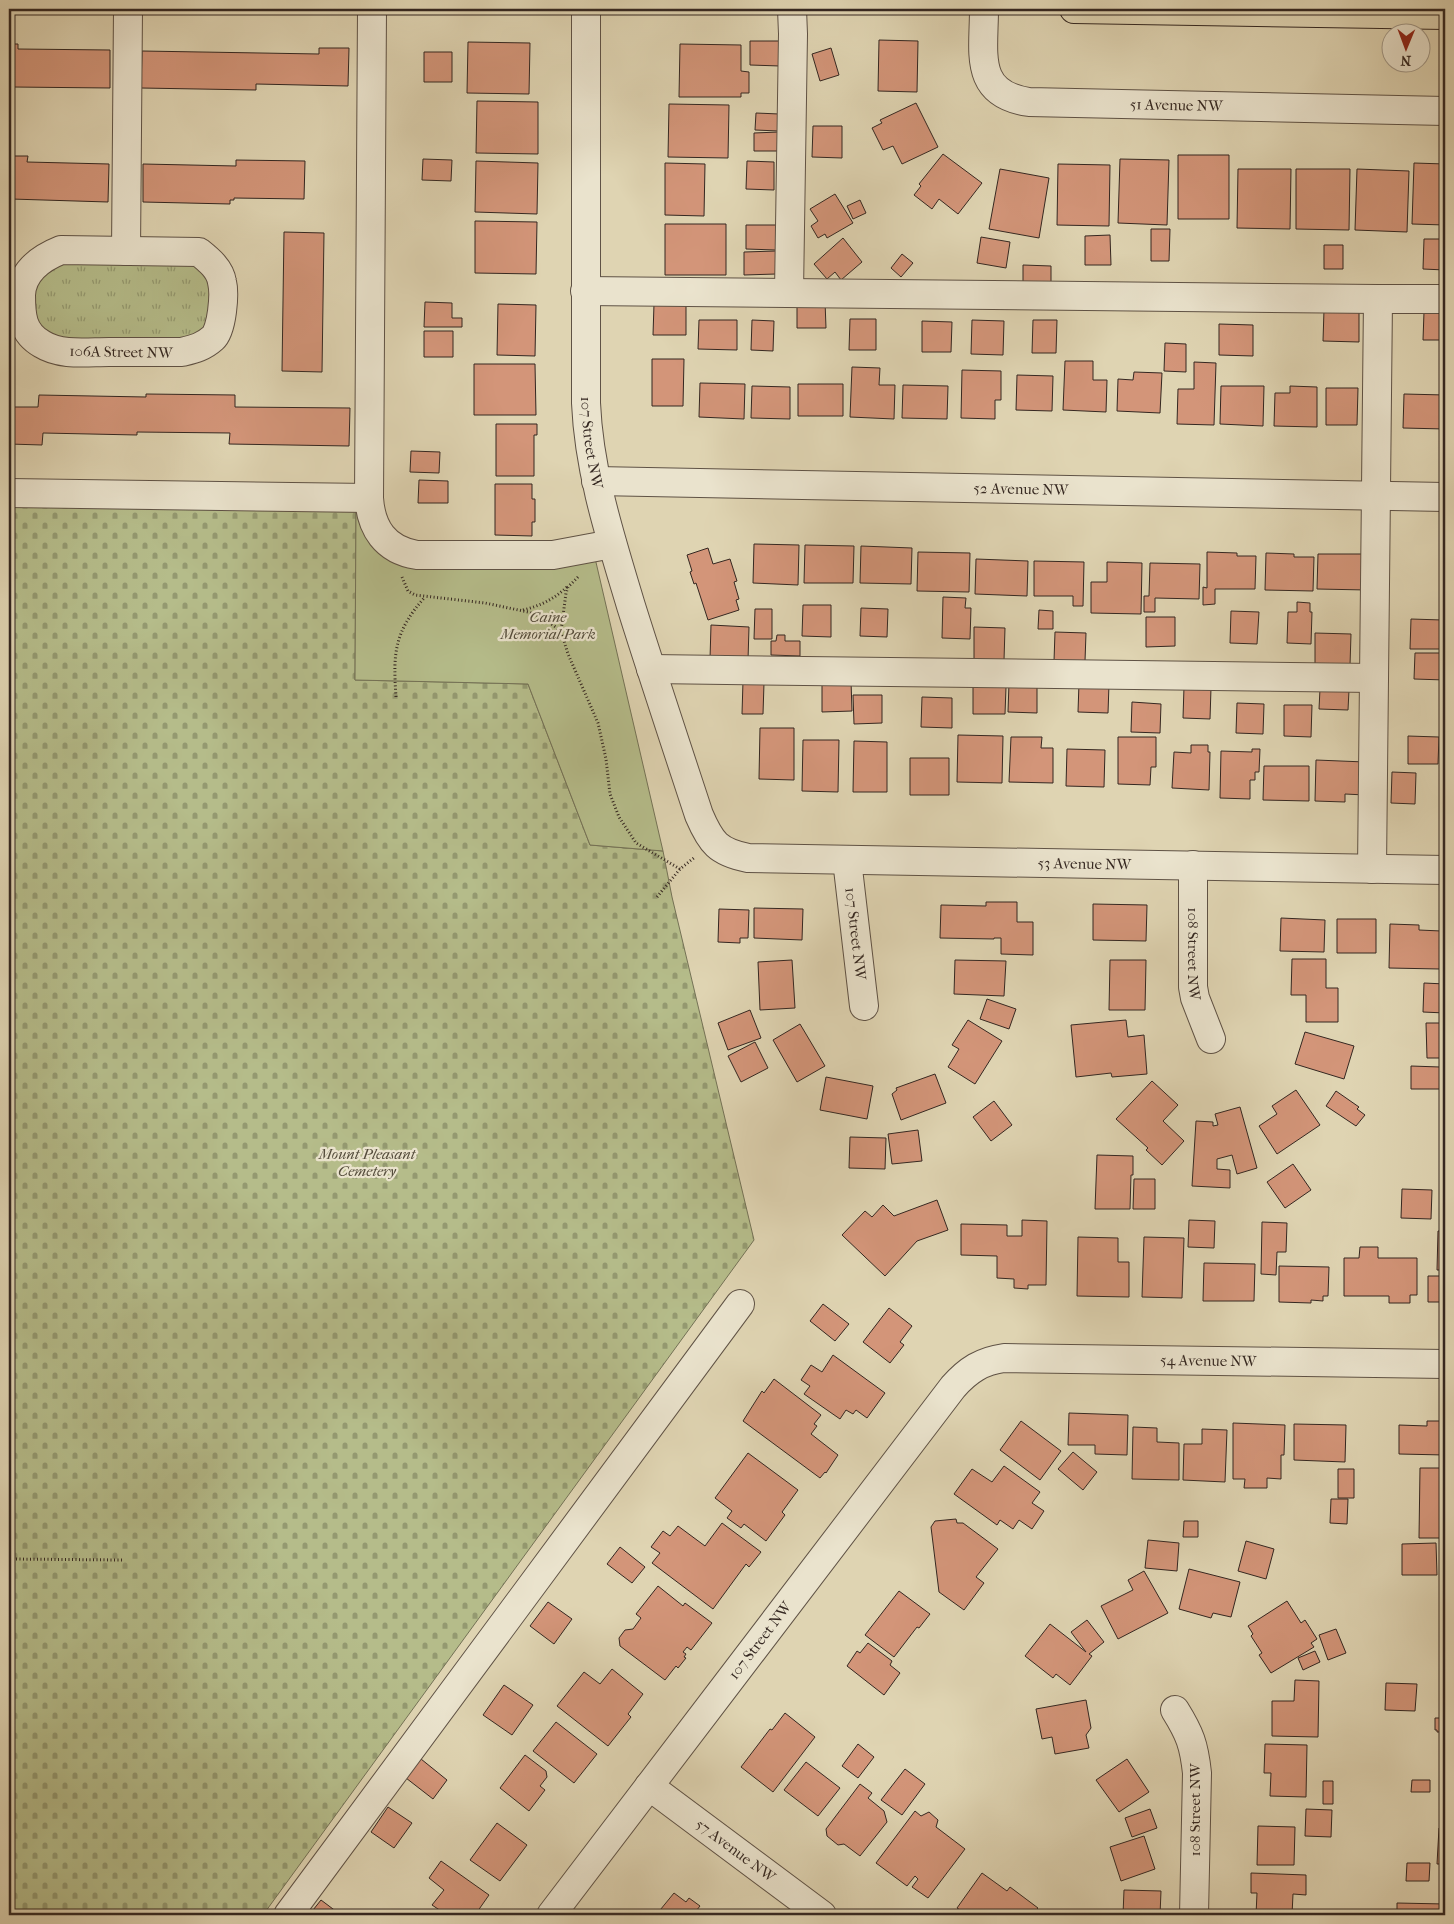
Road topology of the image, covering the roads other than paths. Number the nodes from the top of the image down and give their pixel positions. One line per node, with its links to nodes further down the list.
1 (128, 9): 10 (street)
2 (372, 9): 19 (street)
3 (586, 9): 11 (street, 107 Street NW)
4 (792, 9): 12 (street)
5 (984, 9): 9 (street, 51 Avenue NW)
6 (1074, 9): 7 (main road)
7 (1338, 11): 8 (main road)
8 (1445, 15)
9 (1445, 111)
10 (126, 251): 10 (street, 106A Street NW)
11 (585, 290): 12 (street); 15 (street, 107 Street NW)
12 (788, 292): 13 (street)
13 (1378, 298): 14 (street); 17 (street)
14 (1445, 299)
15 (596, 481): 17 (street, 52 Avenue NW); 20 (street, 107 Street NW)
16 (9, 493): 19 (street)
17 (1376, 495): 18 (street, 52 Avenue NW); 22 (street)
18 (1445, 497)
19 (369, 498): 20 (street)
20 (612, 544): 21 (street, 107 Street NW)
21 (651, 669): 22 (street); 23 (street, 107 Street NW)
22 (1374, 678): 26 (street)
23 (724, 852): 24 (street, 53 Avenue NW)
24 (847, 860): 25 (street, 53 Avenue NW); 28 (street, 107 Street NW)
25 (1193, 866): 26 (street, 53 Avenue NW); 29 (street, 108 Street NW)
26 (1372, 869): 27 (street, 53 Avenue NW)
27 (1445, 870)
28 (864, 1006)
29 (1212, 1039)
30 (740, 1304): 35 (street)
31 (1445, 1364): 32 (street, 54 Avenue NW)
32 (972, 1368): 34 (street, 107 Street NW)
33 (1175, 1710): 38 (street, 108 Street NW)
34 (649, 1786): 36 (street, 107 Street NW); 37 (street, 57 Avenue NW)
35 (288, 1915)
36 (550, 1915)
37 (822, 1915)
38 (1194, 1915)

